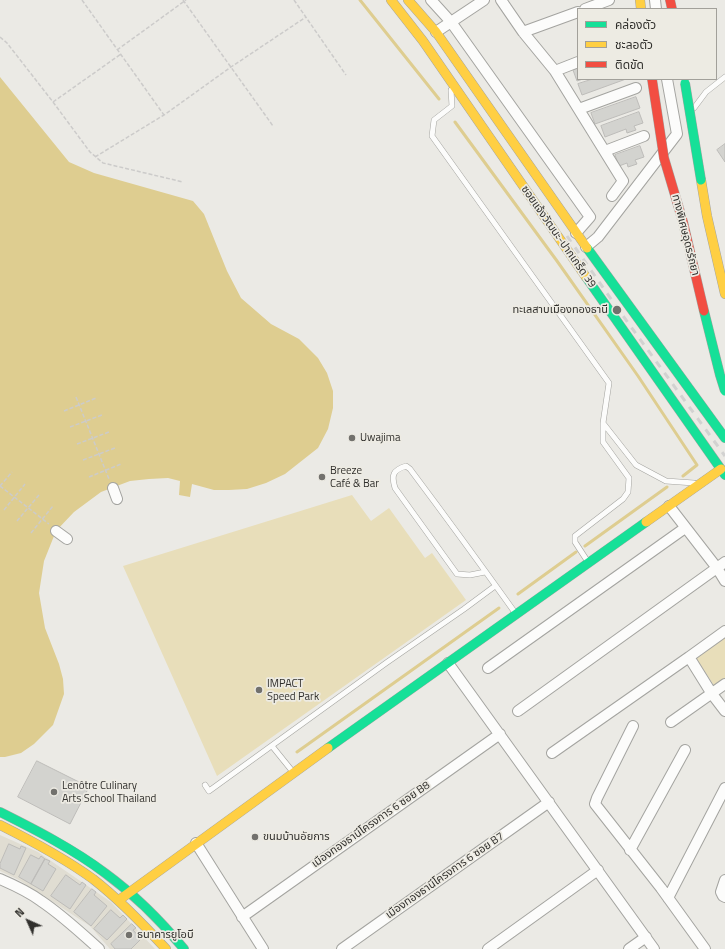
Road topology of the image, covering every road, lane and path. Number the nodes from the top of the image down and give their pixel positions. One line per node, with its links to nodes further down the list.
1 (82, 0): 17 (path)
2 (185, 0): 17 (path); 20 (path)
3 (294, 0): 12 (path)
4 (390, 0): 27 (main road, ซอยแจ้งวัฒนะ-ปากเกร็ด 39)
5 (408, 0): 14 (main road, ซอยแจ้งวัฒนะ-ปากเกร็ด 39)
6 (430, 0): 13 (street)
7 (484, 0): 13 (street)
8 (501, 0): 15 (street)
9 (610, 0): 10 (street)
10 (588, 8)
11 (577, 12): 15 (street)
12 (306, 17): 20 (path); 22 (path)
13 (451, 22): 14 (street); 39 (street)
14 (436, 32): 39 (main road, ซอยแจ้งวัฒนะ-ปากเกร็ด 39)
15 (523, 32): 21 (street)
16 (0, 37): 29 (path)
17 (118, 50): 18 (path)
18 (121, 54): 29 (path); 31 (path)
19 (577, 62): 21 (street)
20 (231, 67): 31 (path); 33 (path)
21 (555, 70): 30 (street)
22 (346, 75)
23 (725, 77): 32 (lane)
24 (652, 80): 42 (main road, ทางพิเศษอุดรรัถยา, bridge)
25 (667, 80): 40 (street)
26 (684, 80): 41 (main road, bridge)
27 (451, 81): 49 (lane); 59 (main road, ซอยแจ้งวัฒนะ-ปากเกร็ด 39)
28 (636, 88): 30 (street)
29 (53, 102): 36 (path)
30 (579, 109): 35 (street)
31 (164, 115): 36 (path)
32 (685, 122)
33 (273, 126)
34 (644, 136): 35 (street)
35 (605, 151): 38 (street)
36 (95, 157): 37 (path)
37 (183, 182)
38 (612, 196)
39 (576, 233): 40 (main road, ซอยแจ้งวัฒนะ-ปากเกร็ด 39)
40 (586, 248): 53 (main road, ซอยแจ้งวัฒนะ-ปากเกร็ด 39)
41 (725, 294)
42 (725, 391)
43 (76, 397): 45 (path)
44 (96, 398): 45 (path)
45 (79, 404): 46 (path); 48 (path)
46 (64, 411)
47 (102, 415): 48 (path)
48 (86, 421): 50 (path); 52 (path)
49 (603, 422): 64 (lane); 80 (lane)
50 (70, 428)
51 (109, 432): 52 (path)
52 (93, 438): 54 (path); 56 (path)
53 (725, 438)
54 (77, 444)
55 (115, 448): 56 (path)
56 (99, 454): 57 (path); 60 (path)
57 (83, 460)
58 (122, 464): 60 (path)
59 (724, 470): 64 (main road)
60 (106, 471): 62 (path); 66 (path)
61 (12, 472): 65 (path)
62 (90, 477)
63 (25, 484): 68 (path)
64 (701, 484): 71 (main road)
65 (0, 486): 68 (path)
66 (113, 488): 69 (street)
67 (39, 495): 72 (path)
68 (14, 497): 72 (path); 73 (path)
69 (117, 499)
70 (53, 506): 74 (path)
71 (669, 506): 76 (street); 80 (main road)
72 (28, 508): 74 (path); 75 (path)
73 (4, 510)
74 (42, 519): 77 (path); 78 (path)
75 (17, 521)
76 (686, 528): 81 (street); 89 (street)
77 (56, 531): 79 (street)
78 (31, 533)
79 (67, 539)
80 (589, 563): 85 (main road)
81 (721, 565): 83 (street); 92 (street)
82 (485, 572): 82 (lane); 84 (lane)
83 (725, 580)
84 (495, 586): 85 (lane); 97 (lane)
85 (516, 614): 88 (main road)
86 (725, 631): 87 (street)
87 (689, 657): 91 (street); 99 (street)
88 (448, 663): 96 (street); 100 (main road)
89 (488, 668)
90 (725, 684): 91 (street)
91 (712, 694): 93 (street); 94 (street)
92 (518, 711)
93 (725, 711)
94 (671, 722)
95 (633, 726): 107 (street)
96 (500, 734): 103 (street); 115 (street, เมืองทองธานีโครงการ 6 ซอย B8)
97 (272, 746): 100 (lane); 101 (lane)
98 (684, 750): 107 (street)
99 (552, 754)
100 (293, 773): 106 (main road)
101 (205, 785)
102 (725, 788): 113 (street)
103 (549, 802): 108 (street); 121 (street, เมืองทองธานีโครงการ 6 ซอย B7)
104 (0, 812): 111 (main road)
105 (0, 825): 114 (main road)
106 (196, 843): 111 (main road); 115 (street)
107 (630, 850): 113 (street)
108 (598, 870): 116 (street); 122 (street)
109 (0, 879): 117 (street)
110 (725, 880): 112 (street)
111 (129, 892): 114 (main road); 119 (main road)
112 (725, 897)
113 (668, 898): 125 (street)
114 (119, 900): 118 (main road)
115 (242, 917): 120 (street)
116 (646, 937): 123 (street); 124 (street)
117 (99, 949)
118 (166, 949)
119 (184, 949)
120 (263, 949)
121 (342, 949)
122 (488, 949)
123 (629, 949)
124 (654, 949)
125 (705, 949)

